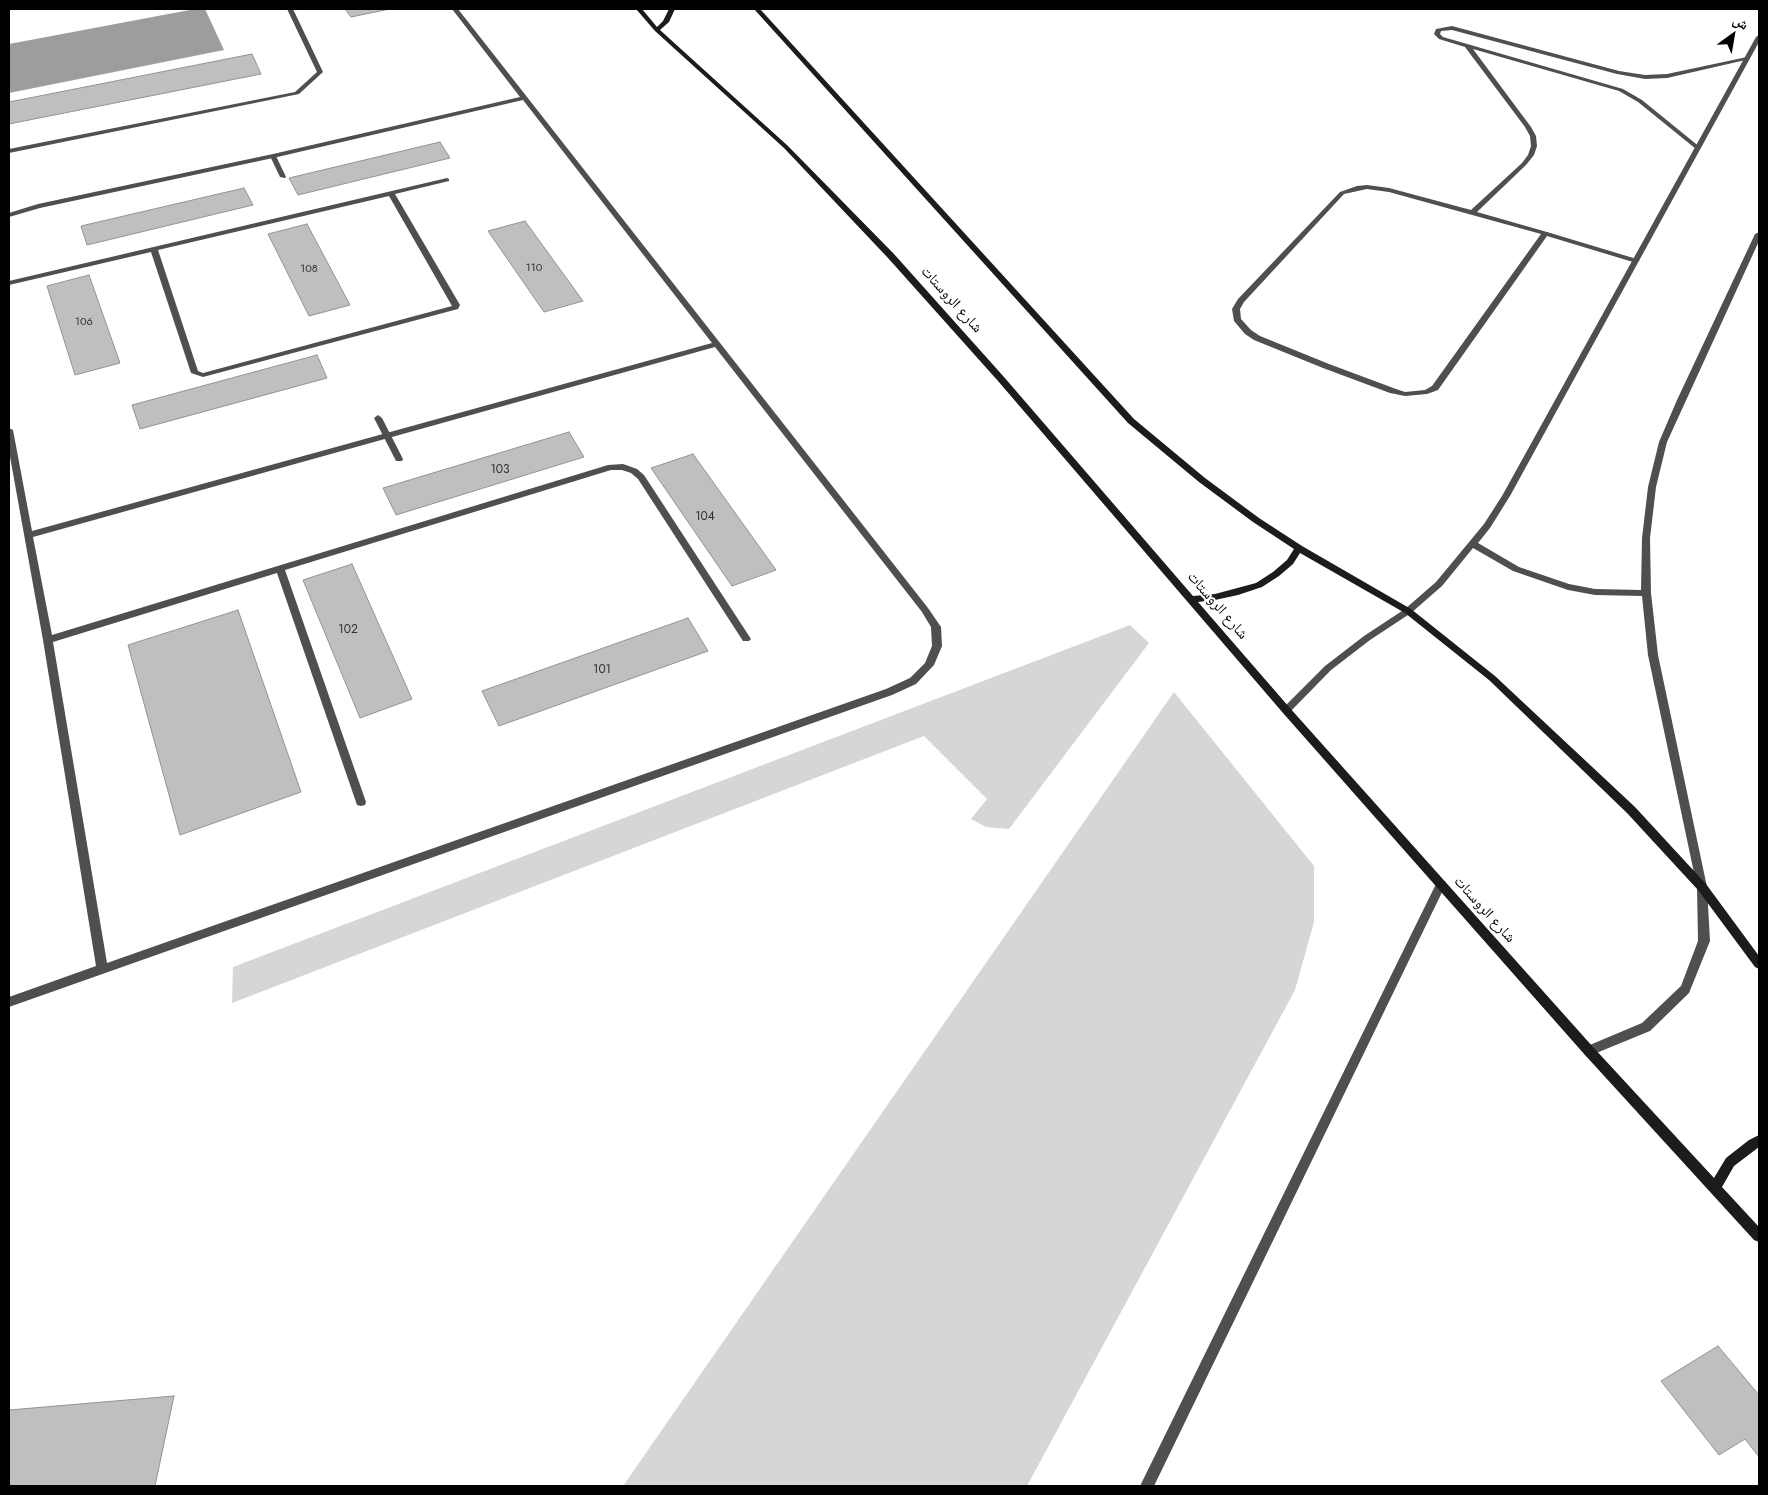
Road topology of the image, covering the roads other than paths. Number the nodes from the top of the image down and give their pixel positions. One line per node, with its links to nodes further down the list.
1 (290, 9): 14 (street)
2 (454, 9): 12 (street)
3 (638, 9): 6 (main road, شارع الروستات)
4 (672, 9): 6 (main road)
5 (756, 9): 33 (main road)
6 (657, 30): 36 (main road, شارع الروستات)
7 (1759, 37): 9 (street)
8 (1468, 46): 10 (street); 11 (street); 19 (street)
9 (1747, 59): 10 (street); 13 (street)
10 (1632, 76): 11 (street)
11 (1621, 90): 13 (street)
12 (524, 98): 15 (street); 26 (street)
13 (1698, 148): 24 (street)
14 (9, 152)
15 (273, 156): 16 (street); 20 (street)
16 (283, 177)
17 (447, 180): 18 (street)
18 (391, 193): 23 (street); 23 (street)
19 (1472, 213): 21 (street); 21 (street)
20 (9, 215)
21 (1545, 234): 24 (street)
22 (1759, 234): 35 (street)
23 (154, 249): 25 (street)
24 (1636, 260): 32 (street)
25 (9, 283)
26 (717, 344): 29 (street); 45 (street)
27 (378, 418): 29 (street)
28 (9, 430): 31 (street)
29 (388, 437): 30 (street); 31 (street)
30 (398, 459)
31 (29, 535): 39 (street)
32 (1473, 544): 35 (street); 37 (street)
33 (1299, 548): 36 (main road); 37 (main road)
34 (280, 569): 38 (street); 39 (street); 41 (street)
35 (1646, 593): 43 (street)
36 (1191, 599): 40 (main road, شارع الروستات)
37 (1408, 611): 40 (street); 43 (main road)
38 (746, 639)
39 (48, 640): 45 (street)
40 (1286, 710): 42 (main road, شارع الروستات)
41 (361, 802)
42 (1441, 884): 47 (main road, شارع الروستات); 51 (street)
43 (1702, 887): 44 (main road); 47 (street)
44 (1759, 964)
45 (102, 968): 46 (street)
46 (9, 1002)
47 (1589, 1051): 49 (main road, شارع الروستات)
48 (1759, 1142): 49 (main road)
49 (1715, 1188): 50 (main road, شارع الروستات)
50 (1759, 1236)
51 (1147, 1486)

